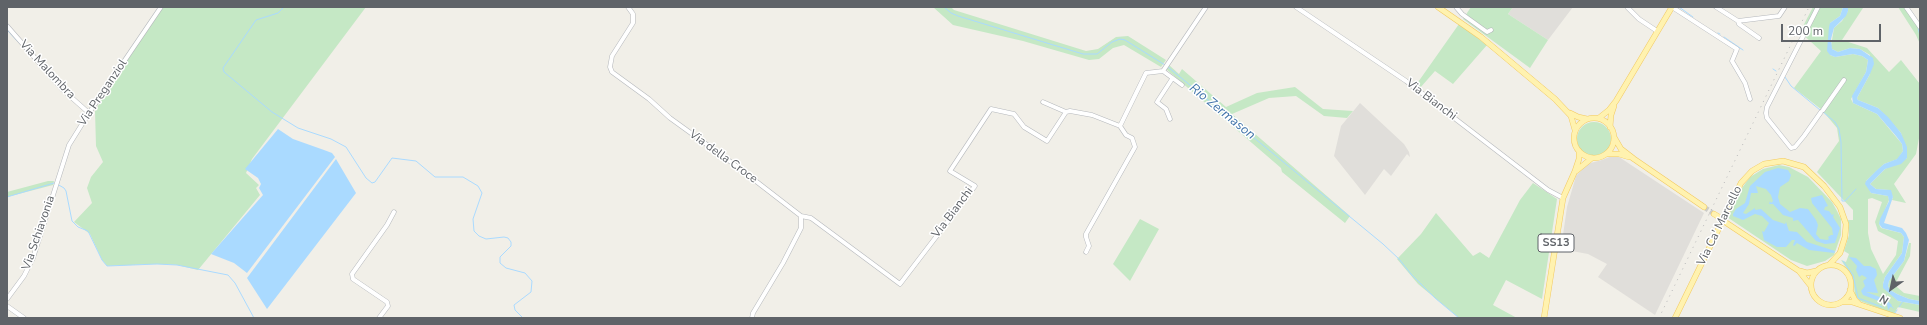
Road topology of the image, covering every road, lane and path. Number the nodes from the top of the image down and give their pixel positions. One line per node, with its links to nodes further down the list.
1 (161, 7): 28 (street, Via Preganziol)
2 (628, 7): 45 (street, Via della Croce)
3 (1206, 7): 19 (street)
4 (1296, 7): 42 (street, Via Bianchi)
5 (1438, 7): 26 (main road)
6 (1456, 7): 16 (street)
7 (1627, 7): 17 (street)
8 (1672, 7): 17 (main road); 23 (street)
9 (1716, 7): 13 (street)
10 (1785, 7): 13 (street)
11 (1818, 7): 21 (street)
12 (1906, 7): 15 (street)
13 (1738, 21): 18 (street)
14 (7, 26): 28 (street, Via Malombra)
15 (1920, 27)
16 (1491, 30)
17 (1657, 31): 24 (main road)
18 (1759, 38)
19 (1164, 70): 20 (street); 32 (street)
20 (1172, 78): 22 (street); 31 (street)
21 (1844, 80)
22 (1182, 85)
23 (1750, 99)
24 (1616, 101): 30 (main road); 33 (main road)
25 (1043, 102): 27 (street)
26 (1568, 111): 29 (main road); 34 (main road)
27 (1066, 112): 32 (street); 45 (street, Via Bianchi)
28 (89, 113): 41 (street, Via Preganziol)
29 (1588, 118): 30 (main road); 34 (main road)
30 (1599, 118): 33 (main road)
31 (1170, 119)
32 (1120, 126): 47 (street)
33 (1610, 126): 35 (main road)
34 (1575, 130): 36 (main road, SS13)
35 (1614, 137): 37 (main road); 39 (main road)
36 (1579, 151): 38 (main road); 40 (main road, SS13)
37 (1605, 154): 38 (main road, SS13); 39 (main road)
38 (1592, 158): 40 (main road, SS13)
39 (1634, 159): 43 (main road, Via Ca' Marcello)
40 (1576, 171): 42 (main road, SS13)
41 (55, 187): 55 (street, Via Schiavonia)
42 (1563, 198): 62 (main road, SS13)
43 (1704, 207)
44 (394, 212): 60 (street)
45 (801, 216): 61 (street)
46 (1725, 222): 51 (main road, Via Ca' Marcello)
47 (1086, 252)
48 (1840, 253): 49 (main road, Via Ca' Marcello); 50 (main road, Via Ca' Marcello); 63 (main road, Via Ca' Marcello)
49 (1829, 265): 50 (main road); 52 (main road, Via Ca' Marcello)
50 (1842, 269): 54 (main road, Via Ca' Marcello)
51 (1799, 271): 52 (main road, Via Ca' Marcello); 53 (main road, Via Ca' Marcello)
52 (1816, 271): 53 (main road)
53 (1811, 286): 56 (main road, Via Ca' Marcello)
54 (1850, 290): 56 (main road); 57 (main road, Via Ca' Marcello)
55 (7, 299)
56 (1842, 302): 57 (main road)
57 (1859, 305): 64 (main road)
58 (7, 306): 59 (street)
59 (24, 318)
60 (379, 318)
61 (752, 318)
62 (1544, 318)
63 (1675, 318)
64 (1900, 318)

